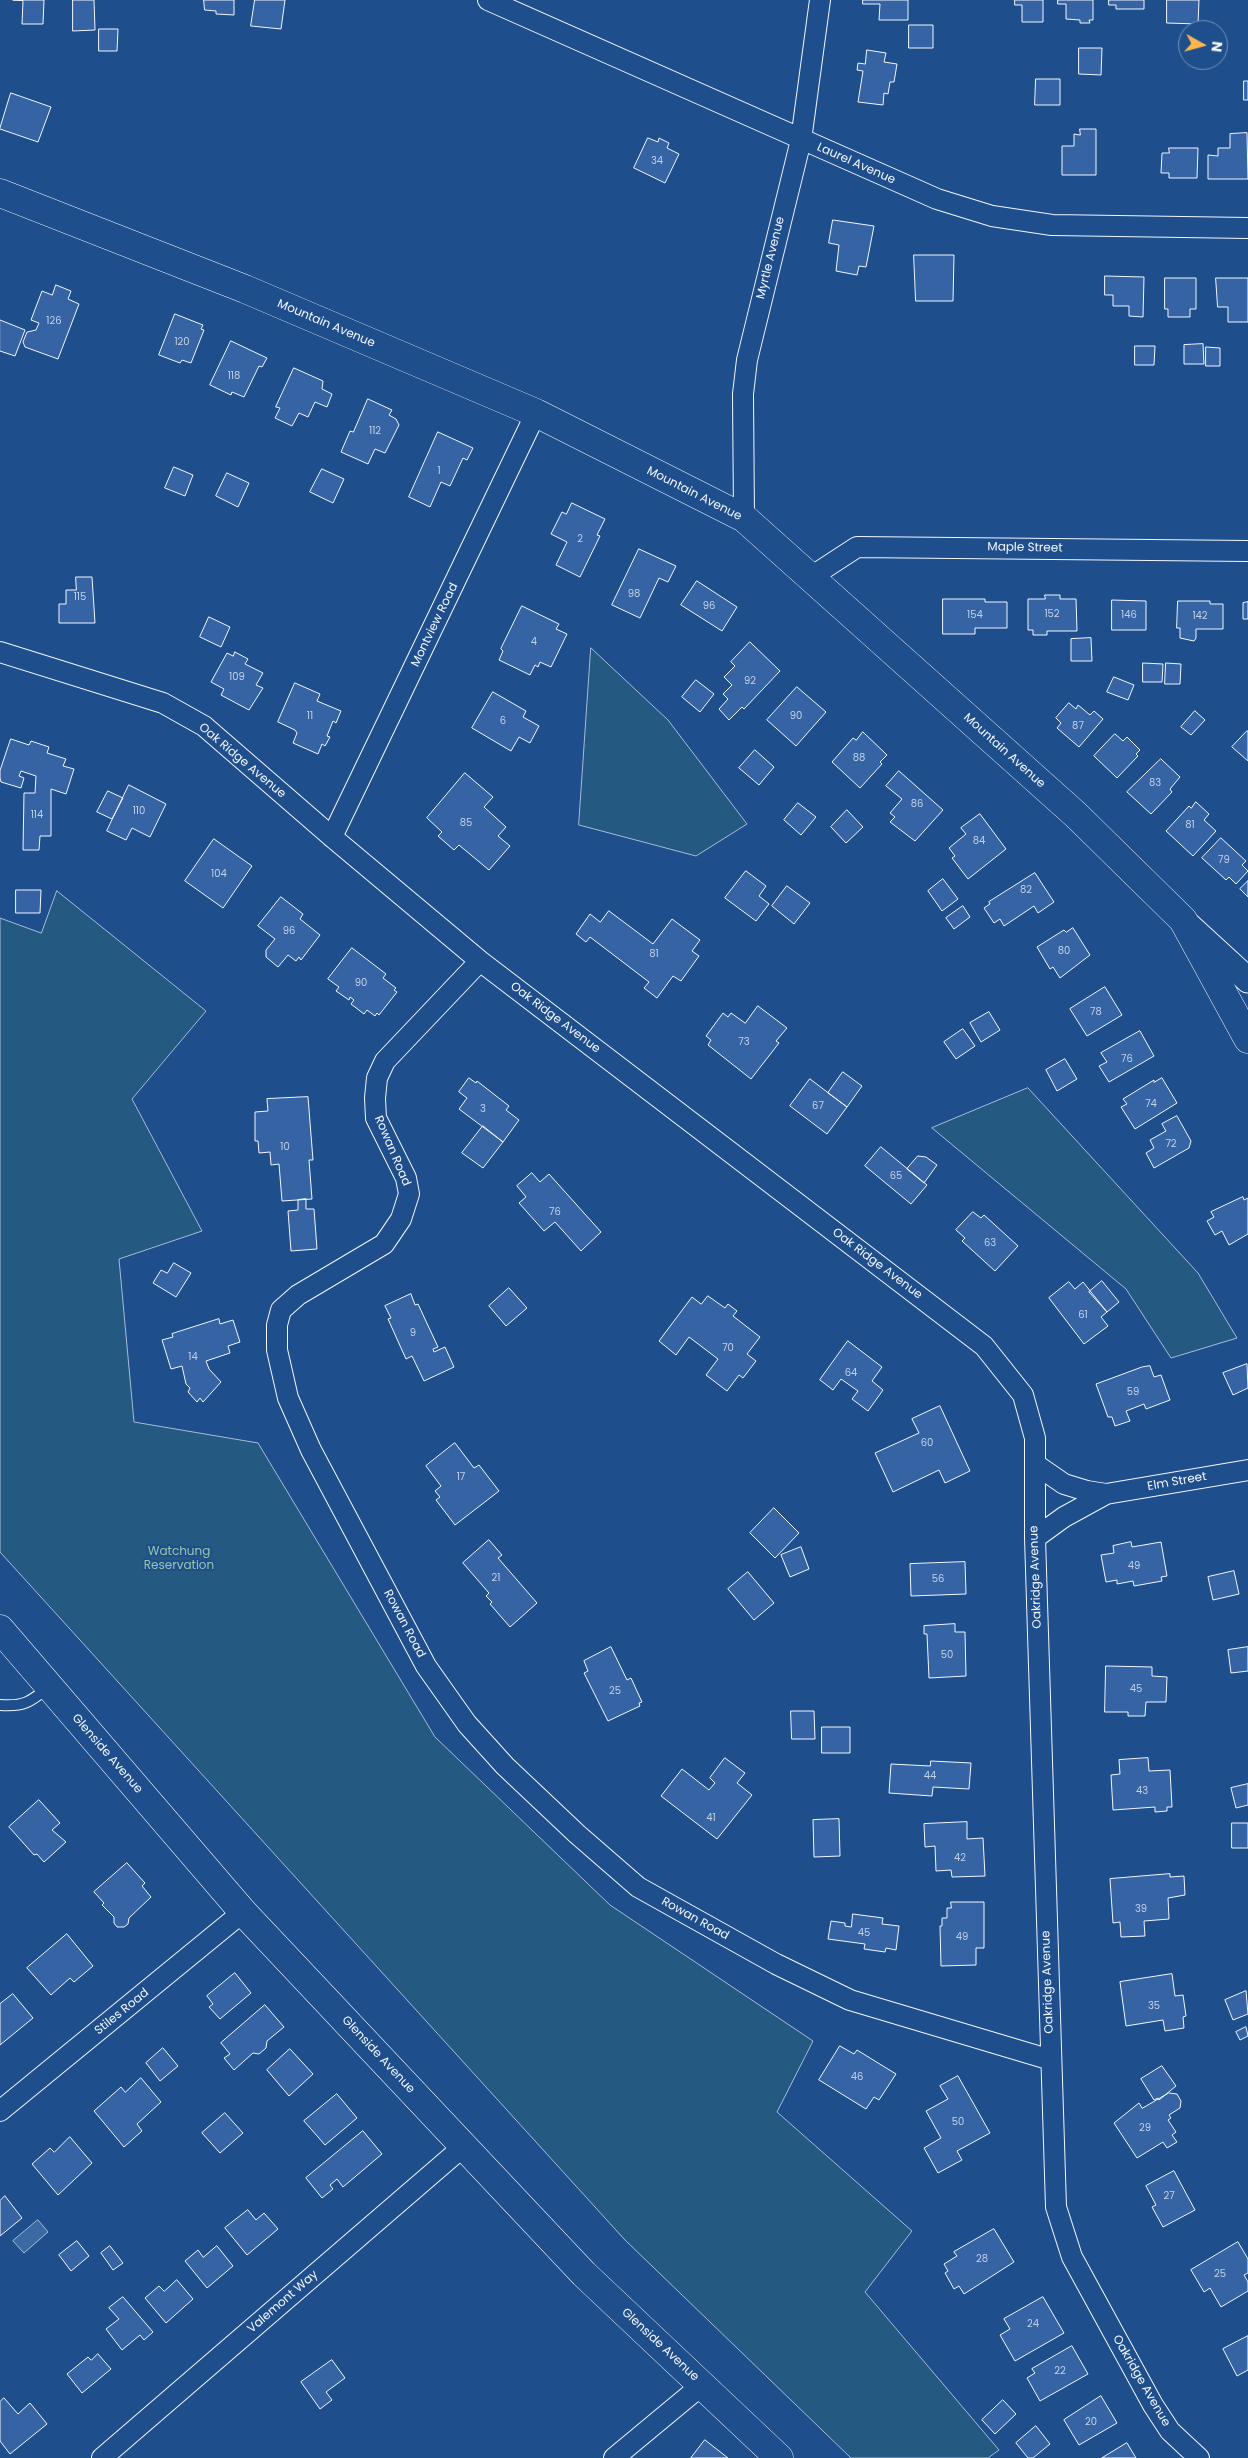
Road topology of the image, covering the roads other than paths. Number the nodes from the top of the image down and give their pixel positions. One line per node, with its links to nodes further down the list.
1 (488, 0): 3 (street, Laurel Avenue)
2 (820, 0): 3 (street, Myrtle Avenue)
3 (801, 140): 5 (street, Laurel Avenue); 7 (street, Myrtle Avenue)
4 (0, 193): 6 (main road, Mountain Avenue)
5 (1248, 228)
6 (536, 413): 7 (main road, Mountain Avenue); 11 (street, Montview Road)
7 (744, 518): 9 (main road, Mountain Avenue)
8 (1248, 551): 9 (street, Maple Street)
9 (811, 577): 12 (main road, Mountain Avenue)
10 (0, 652): 11 (street, Oak Ridge Avenue)
11 (332, 837): 13 (street, Oak Ridge Avenue)
12 (1183, 920): 14 (street); 15 (main road, Mountain Avenue)
13 (480, 961): 16 (street, Oak Ridge Avenue); 24 (street, Rowan Road)
14 (1248, 980)
15 (1248, 1039)
16 (1034, 1464): 18 (street, Elm Street); 19 (street, Oakridge Avenue)
17 (1248, 1470): 18 (street, Elm Street)
18 (1106, 1494): 19 (street, Elm Street)
19 (1035, 1538): 24 (street, Oakridge Avenue)
20 (0, 1630): 21 (main road, Glenside Avenue)
21 (50, 1687): 22 (lane); 23 (main road, Glenside Avenue)
22 (0, 1705)
23 (243, 1912): 25 (street, Stiles Road); 26 (main road, Glenside Avenue)
24 (1050, 2060): 31 (street, Oakridge Avenue)
25 (0, 2111)
26 (464, 2146): 27 (main road, Glenside Avenue); 28 (street, Valemont Way)
27 (702, 2384): 29 (street); 30 (main road, Glenside Avenue)
28 (102, 2458)
29 (614, 2458)
30 (780, 2458)
31 (1199, 2458)

